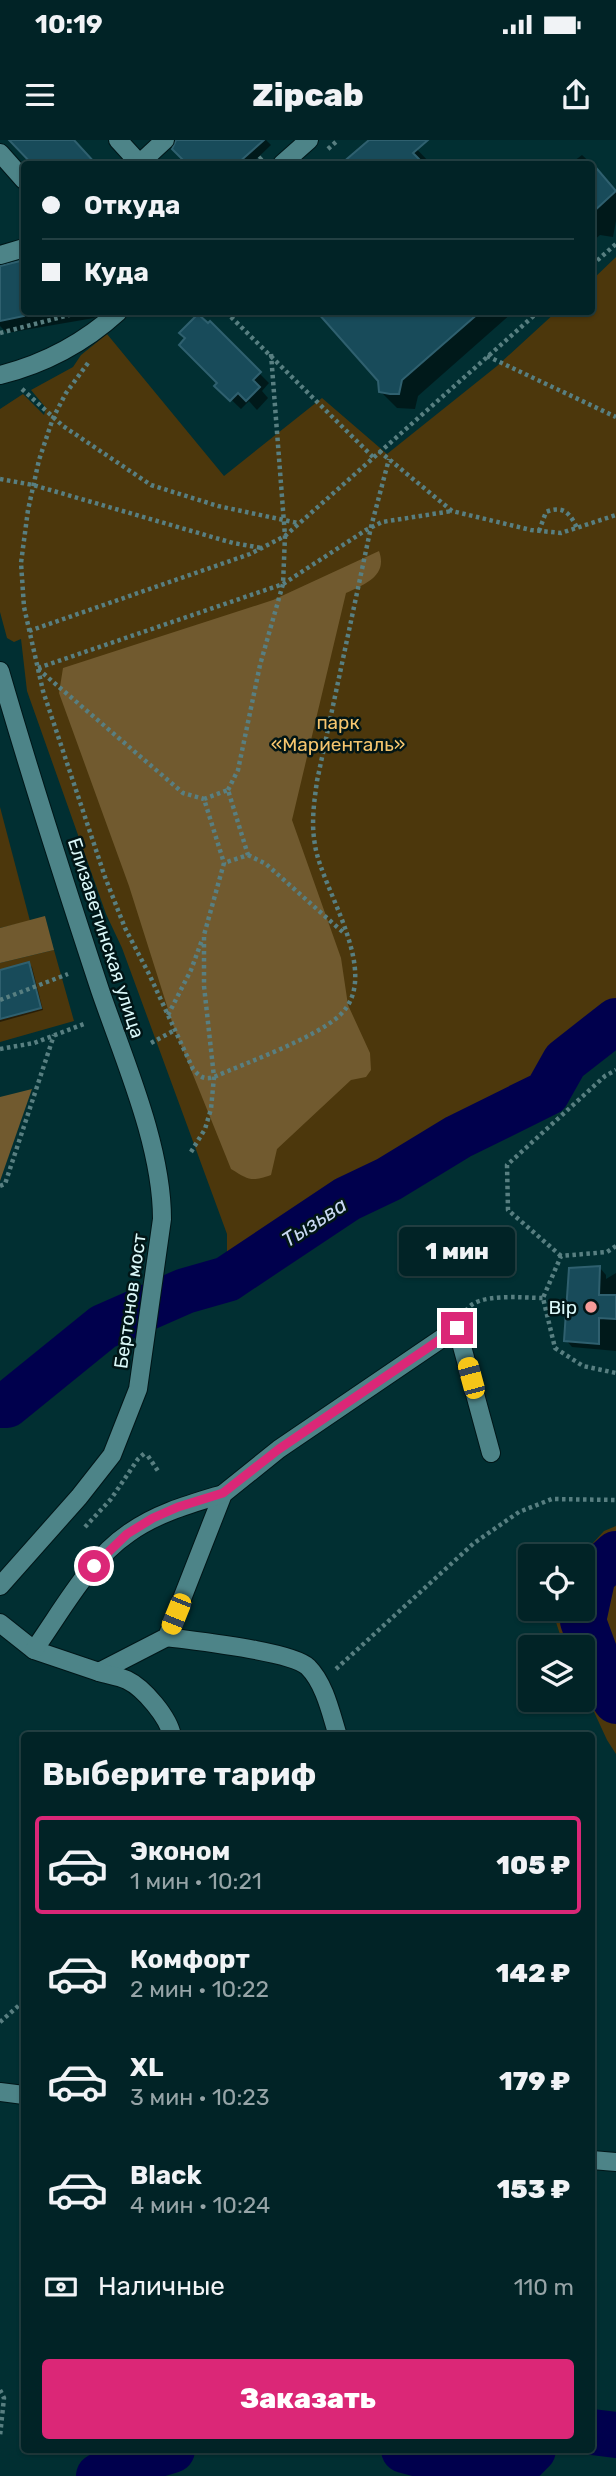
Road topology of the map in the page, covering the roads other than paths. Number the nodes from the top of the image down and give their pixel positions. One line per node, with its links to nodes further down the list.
1 (118, 140): 5 (street)
2 (165, 140): 6 (street)
3 (297, 144): 7 (street)
4 (0, 153): 8 (street)
5 (136, 161)
6 (142, 161)
7 (284, 161)
8 (21, 177)
9 (21, 249): 10 (street)
10 (0, 255)
11 (115, 315): 12 (street)
12 (3, 375)
13 (0, 671): 14 (street, Елизаветинская улица)
14 (6, 712): 15 (street, Елизаветинская улица)
15 (162, 1219): 18 (street, Бертонов мост)
16 (491, 1453): 17 (street)
17 (223, 1493): 20 (street); 21 (street)
18 (4, 1574)
19 (0, 1623): 21 (street)
20 (167, 1637): 22 (street); 24 (street)
21 (34, 1650): 22 (street)
22 (99, 1672): 23 (street)
23 (171, 1732)
24 (337, 1732)
25 (0, 2092): 26 (street)
26 (21, 2095)
27 (595, 2160): 28 (street)
28 (616, 2162)

